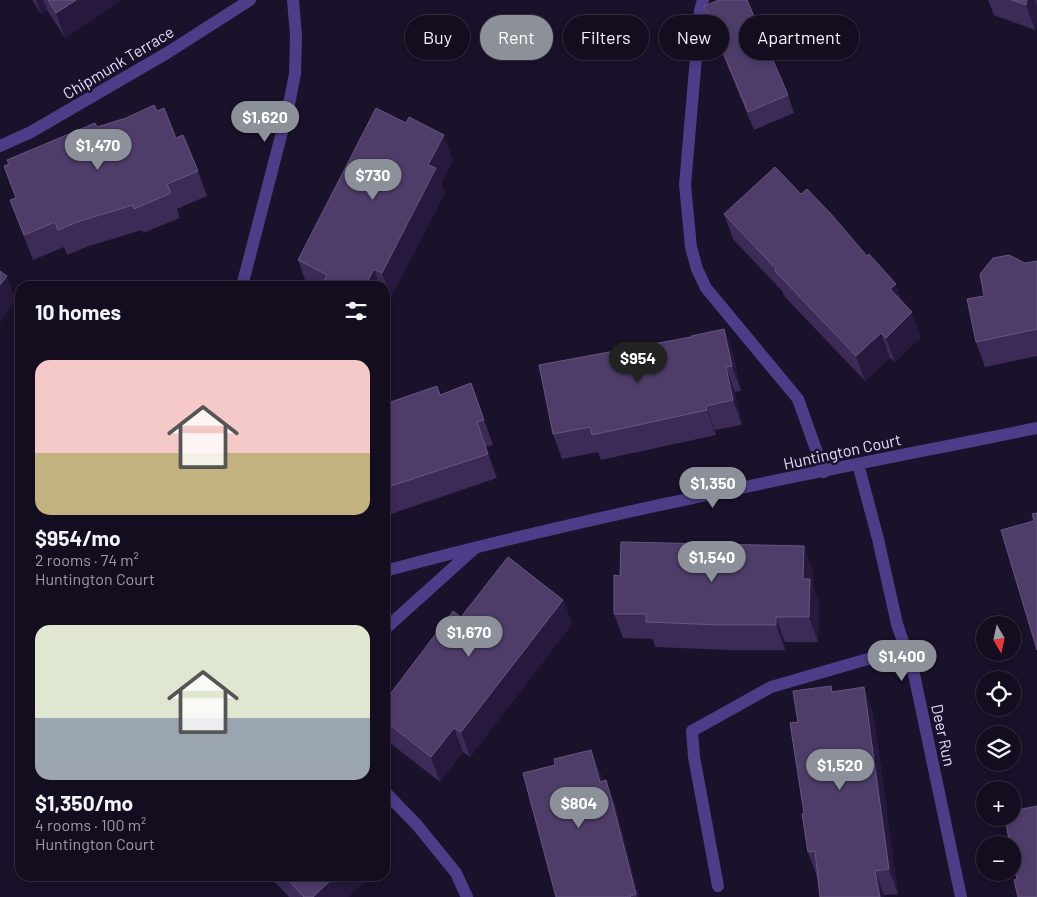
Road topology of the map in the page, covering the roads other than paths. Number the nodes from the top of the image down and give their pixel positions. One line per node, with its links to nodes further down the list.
1 (250, 0): 4 (street, Chipmunk Terrace)
2 (294, 0): 5 (street)
3 (703, 0): 8 (street)
4 (0, 146)
5 (243, 281)
6 (1037, 428): 7 (street, Huntington Court)
7 (858, 464): 8 (street, Huntington Court); 12 (street, Deer Run)
8 (824, 472): 9 (street, Huntington Court)
9 (477, 546): 10 (street, Huntington Court); 11 (street)
10 (390, 570)
11 (390, 624)
12 (906, 648): 14 (street); 16 (street, Deer Run)
13 (390, 797): 15 (street)
14 (718, 886)
15 (467, 897)
16 (961, 897)

